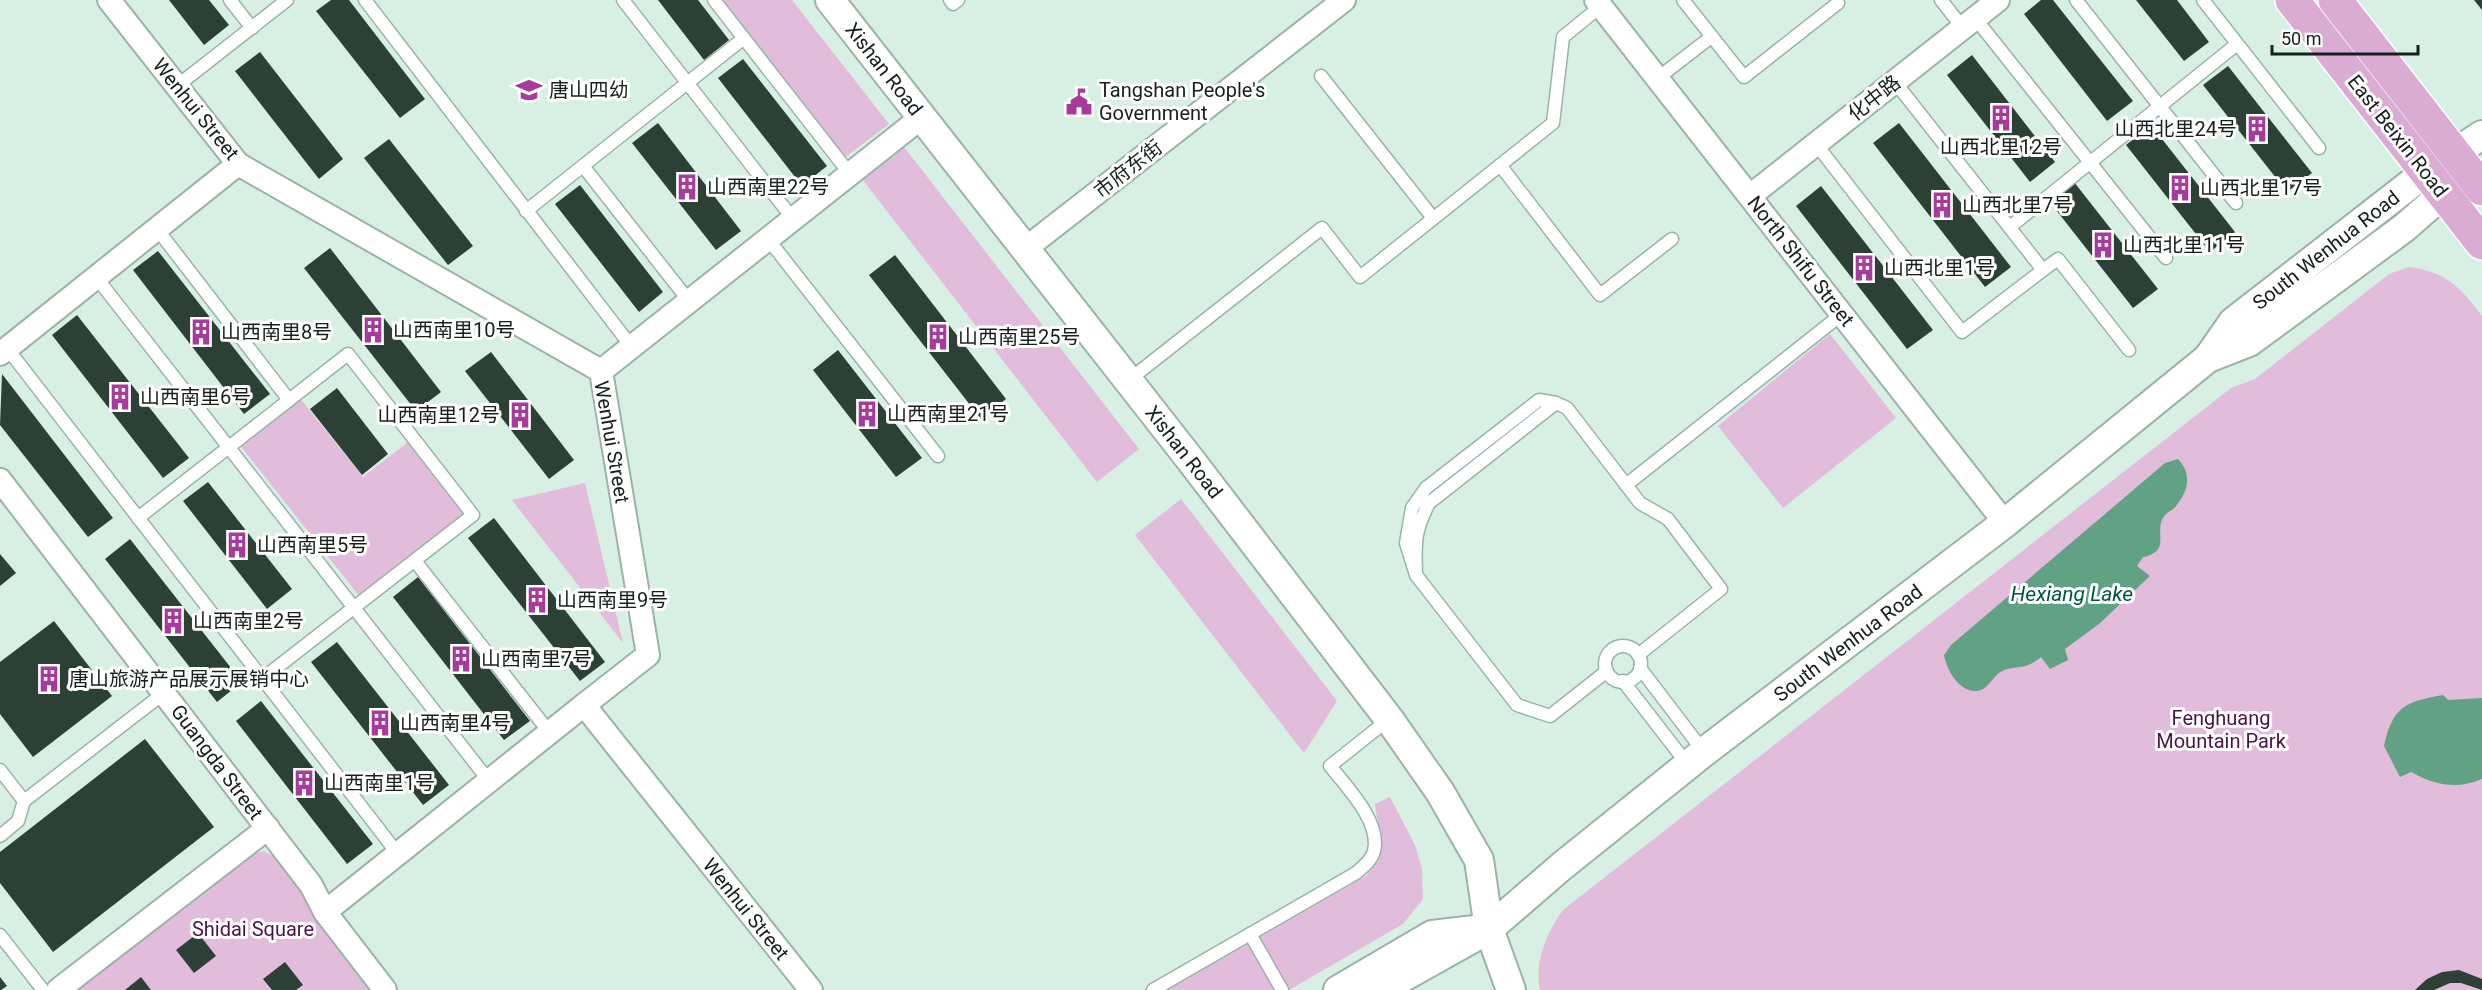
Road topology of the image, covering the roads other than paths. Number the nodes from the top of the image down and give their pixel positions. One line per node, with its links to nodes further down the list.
1 (109, 0): 29 (street, Wenhui Street)
2 (230, 0): 21 (lane)
3 (287, 0): 21 (lane)
4 (365, 0): 44 (lane)
5 (623, 0): 28 (lane)
6 (714, 0): 23 (lane)
7 (830, 0): 31 (street, Xishan Road)
8 (950, 0): 9 (lane)
9 (958, 0)
10 (1344, 0): 52 (street, 市府东街)
11 (1683, 0): 22 (lane)
12 (1941, 0): 20 (lane)
13 (1998, 0): 20 (street, 化中路)
14 (2076, 0): 30 (lane)
15 (2203, 0): 24 (lane)
16 (2292, 0): 41 (main road, East Beixin Road)
17 (2335, 0): 39 (main road, East Beixin Road)
18 (1599, 3): 26 (street, North Shifu Street); 37 (lane)
19 (1838, 3): 22 (lane)
20 (1969, 23): 27 (street, 化中路); 35 (lane)
21 (252, 28): 29 (lane)
22 (1711, 37): 26 (lane)
23 (744, 39): 28 (lane); 40 (lane)
24 (2237, 44): 30 (lane); 34 (lane)
25 (1321, 76): 45 (lane)
26 (1658, 78): 42 (street, North Shifu Street)
27 (1895, 82): 33 (street, 化中路); 47 (lane)
28 (687, 83): 38 (lane); 46 (lane)
29 (177, 86): 36 (street, Wenhui Street)
30 (2159, 105): 35 (lane); 43 (lane)
31 (922, 117): 40 (street); 52 (street, Xishan Road)
32 (2482, 135): 39 (street, South Wenhua Road)
33 (1816, 144): 42 (street, 化中路); 54 (lane)
34 (2319, 147)
35 (2089, 162): 47 (lane); 53 (lane)
36 (238, 164): 48 (street); 61 (street, Wenhui Street)
37 (1500, 165): 45 (lane); 50 (lane)
38 (583, 166): 44 (lane); 56 (lane)
39 (2472, 170): 41 (street, South Wenhua Road)
40 (850, 174): 46 (street)
41 (2434, 182): 51 (main road, East Beixin Road); 69 (street, South Wenhua Road)
42 (1750, 196): 57 (street, North Shifu Street)
43 (2236, 203)
44 (526, 211): 58 (lane)
45 (1433, 218): 62 (lane)
46 (793, 219): 49 (street)
47 (2010, 227): 54 (lane)
48 (157, 229): 55 (street); 63 (lane)
49 (768, 239): 56 (street); 65 (lane)
50 (1672, 239)
51 (2482, 243)
52 (1026, 249): 62 (street, Xishan Road)
53 (2166, 258)
54 (2043, 270): 59 (lane)
55 (96, 277): 60 (street); 64 (lane)
56 (688, 302): 58 (street)
57 (1842, 314): 67 (lane); 69 (street, North Shifu Street)
58 (631, 346): 61 (street)
59 (2129, 350)
60 (4, 351): 68 (lane)
61 (601, 371): 78 (street, Wenhui Street)
62 (1129, 380): 79 (street, Xishan Road)
63 (290, 400): 64 (lane); 70 (lane)
64 (228, 447): 68 (lane); 71 (lane)
65 (938, 456)
66 (0, 480): 77 (street, Guangda Street)
67 (1626, 485): 72 (lane); 74 (lane)
68 (138, 518): 75 (lane)
69 (2005, 523): 81 (street, South Wenhua Road)
70 (415, 561): 71 (lane); 80 (lane)
71 (354, 608): 75 (lane); 83 (lane)
72 (1638, 655): 73 (lane); 74 (lane)
73 (1640, 668): 76 (lane); 81 (lane)
74 (1607, 671): 76 (lane)
75 (262, 679): 87 (lane)
76 (1623, 681): 81 (lane)
77 (164, 693): 84 (lane); 85 (street, Guangda Street)
78 (584, 705): 80 (street); 96 (street, Wenhui Street)
79 (1389, 719): 89 (street, Xishan Road); 90 (lane)
80 (550, 733): 83 (street)
81 (1696, 759): 89 (street, South Wenhua Road)
82 (0, 770): 84 (lane)
83 (489, 781): 87 (street)
84 (24, 801): 86 (lane)
85 (267, 828): 88 (street, Guangda Street); 94 (street)
86 (0, 836)
87 (398, 854): 88 (street)
88 (325, 912): 95 (street, Guangda Street)
89 (1489, 929): 98 (street); 99 (street, South Wenhua Road); 100 (street, Xishan Road)
90 (1250, 934): 92 (lane); 97 (lane)
91 (0, 935): 93 (lane)
92 (1158, 989)
93 (43, 990)
94 (58, 990)
95 (386, 990)
96 (811, 990)
97 (1282, 990)
98 (1338, 990)
99 (1380, 990)
100 (1511, 990)

